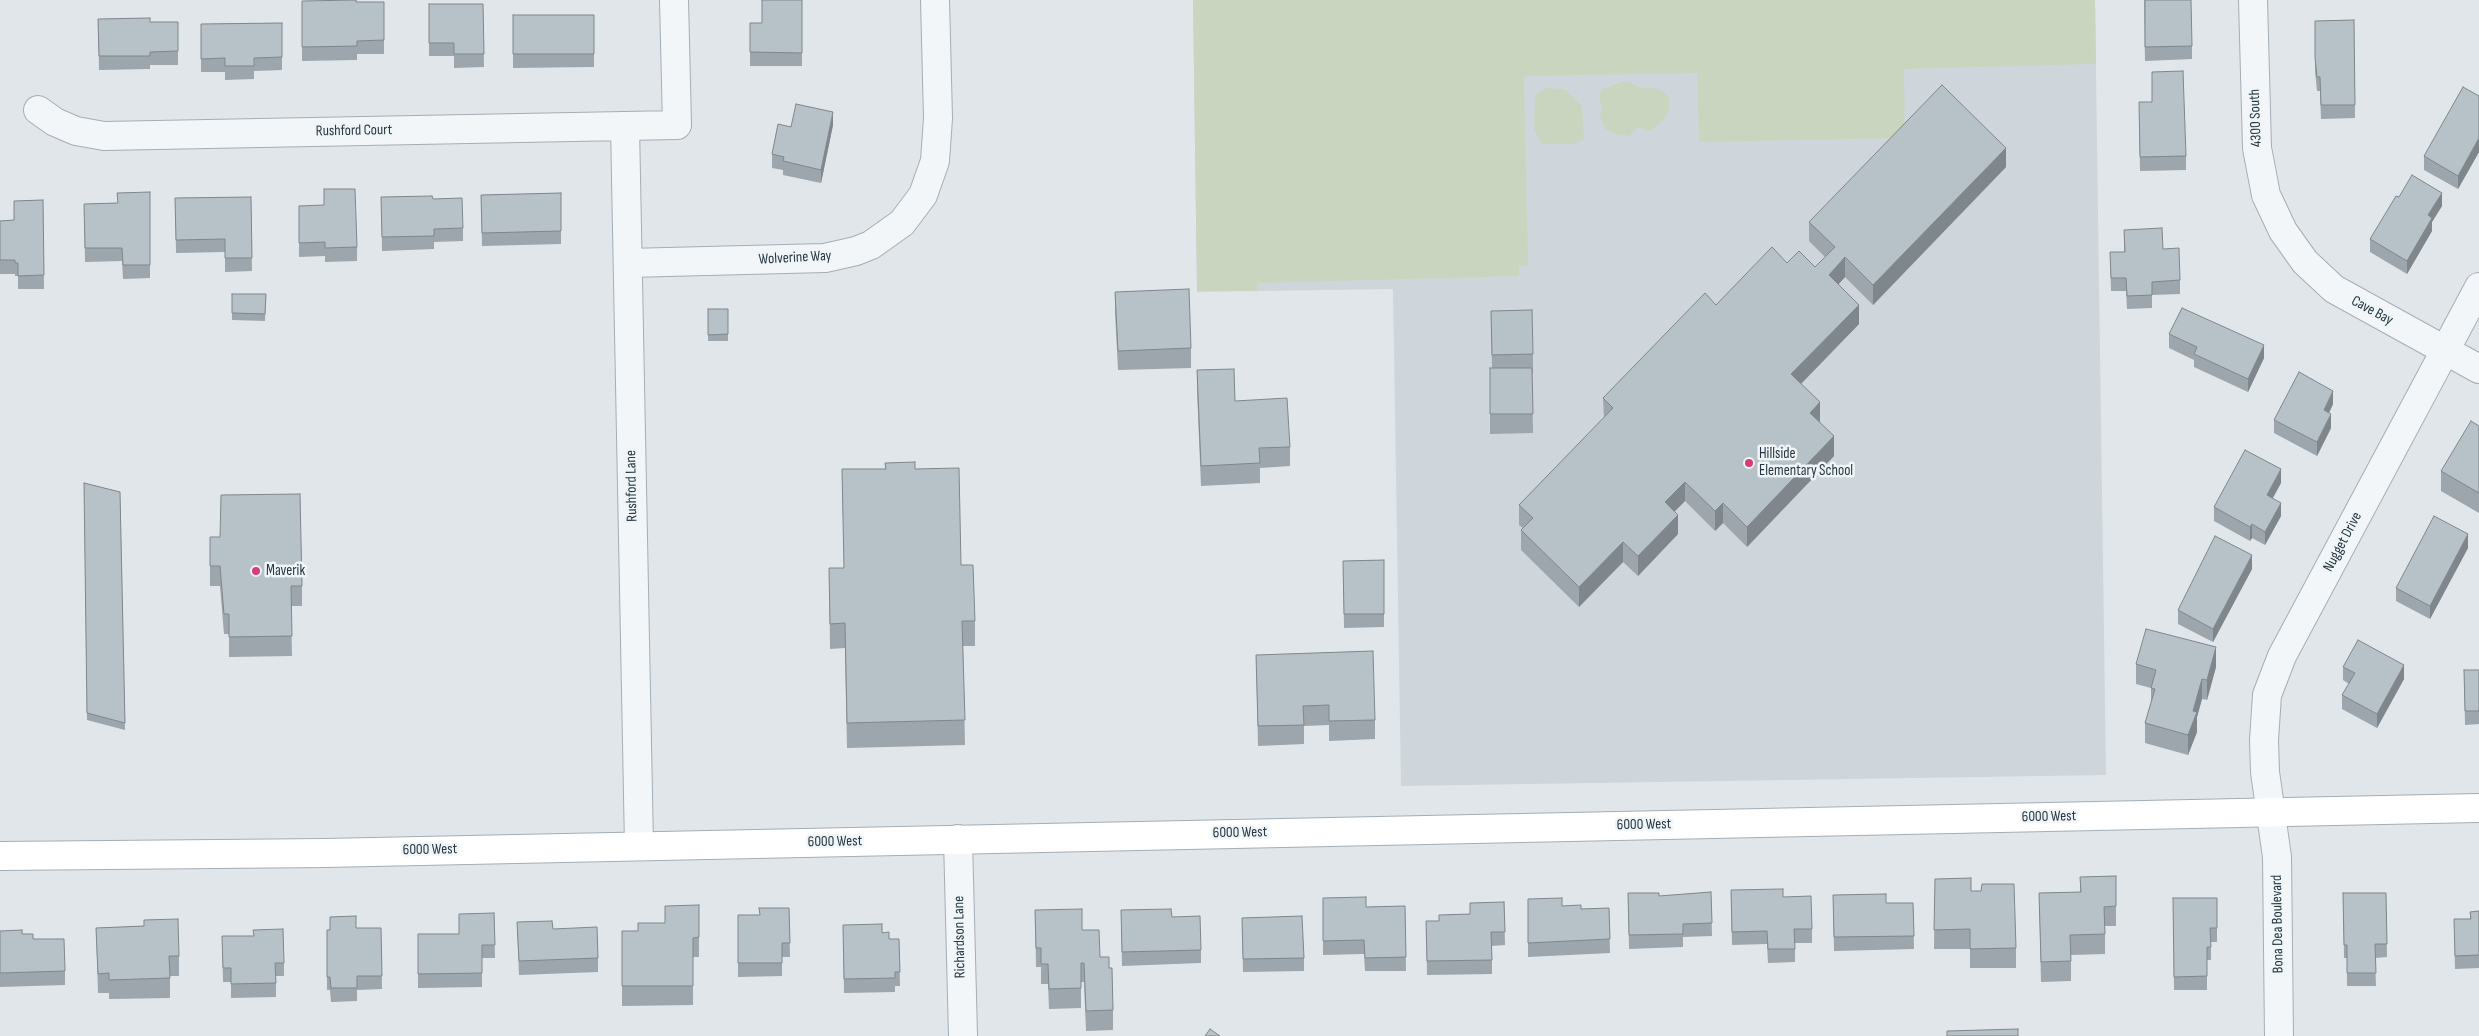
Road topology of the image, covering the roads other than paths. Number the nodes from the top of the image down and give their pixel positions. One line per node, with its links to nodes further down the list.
1 (674, 0): 5 (street, Rushford Court)
2 (935, 0): 7 (street, Wolverine Way)
3 (2253, 0): 6 (street, 4300 South)
4 (38, 110): 5 (street, Rushford Court)
5 (625, 126): 7 (street, Rushford Lane)
6 (2283, 232): 9 (street, Cave Bay)
7 (628, 263): 14 (street, Rushford Lane)
8 (2479, 288): 9 (street, Nugget Drive)
9 (2446, 350): 10 (street, Cave Bay); 12 (street, Nugget Drive)
10 (2479, 369)
11 (2479, 808): 12 (street, 6000 West)
12 (2270, 812): 13 (street, 6000 West); 17 (street, Bona Dea Boulevard)
13 (958, 839): 14 (street, 6000 West); 16 (street, Richardson Lane)
14 (639, 846): 15 (street, 6000 West)
15 (0, 856)
16 (962, 1036)
17 (2279, 1036)

